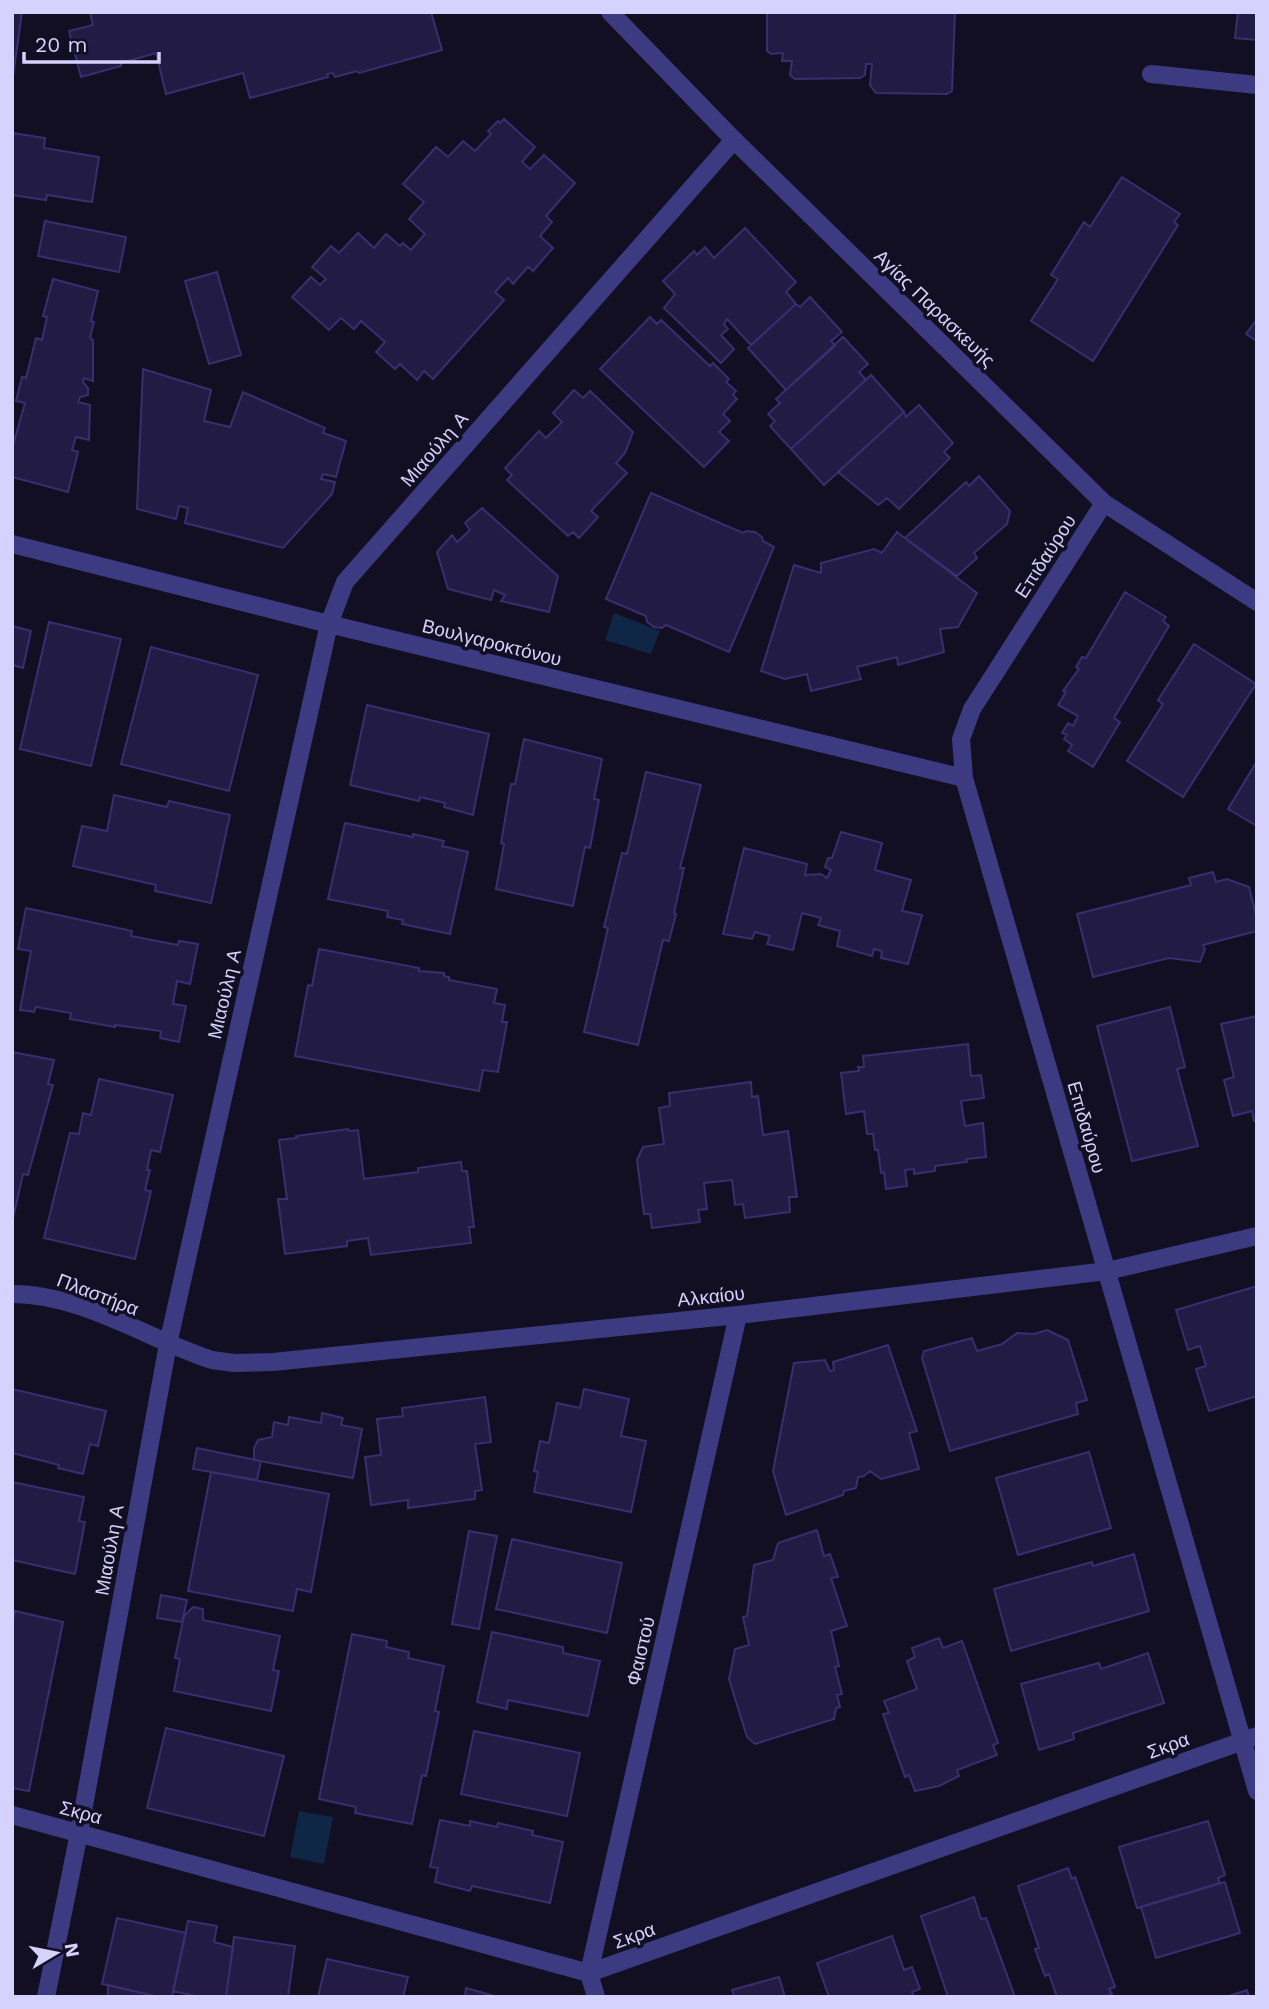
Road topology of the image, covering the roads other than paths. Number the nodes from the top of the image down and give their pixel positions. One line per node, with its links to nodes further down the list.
1 (610, 12): 4 (street, Αγίας Παρασκευής)
2 (1151, 74): 3 (street)
3 (1257, 85)
4 (734, 141): 5 (street, Αγίας Παρασκευής); 8 (street, Μιαούλη Α)
5 (1104, 503): 7 (street, Αγίας Παρασκευής); 9 (street, Επιδαύρου)
6 (12, 544): 8 (street, Βουλγαροκτόνου)
7 (1257, 601)
8 (328, 624): 9 (street, Βουλγαροκτόνου); 14 (street, Μιαούλη Α)
9 (964, 778): 11 (street, Επιδαύρου)
10 (1257, 1236): 11 (street, Αλκαίου)
11 (1107, 1271): 13 (street, Αλκαίου); 15 (street, Επιδαύρου)
12 (12, 1294): 14 (street, Πλαστήρα)
13 (738, 1315): 14 (street, Αλκαίου); 19 (street, Φαιστού)
14 (167, 1344): 18 (street, Μιαούλη Α)
15 (1249, 1739): 16 (street, Επιδαύρου); 19 (street, Σκρα)
16 (1257, 1791)
17 (12, 1815): 18 (street, Σκρα)
18 (79, 1833): 19 (street, Σκρα); 20 (street, Μιαούλη Α)
19 (589, 1973): 21 (street, Φαιστού)
20 (46, 1997)
21 (596, 1997)

